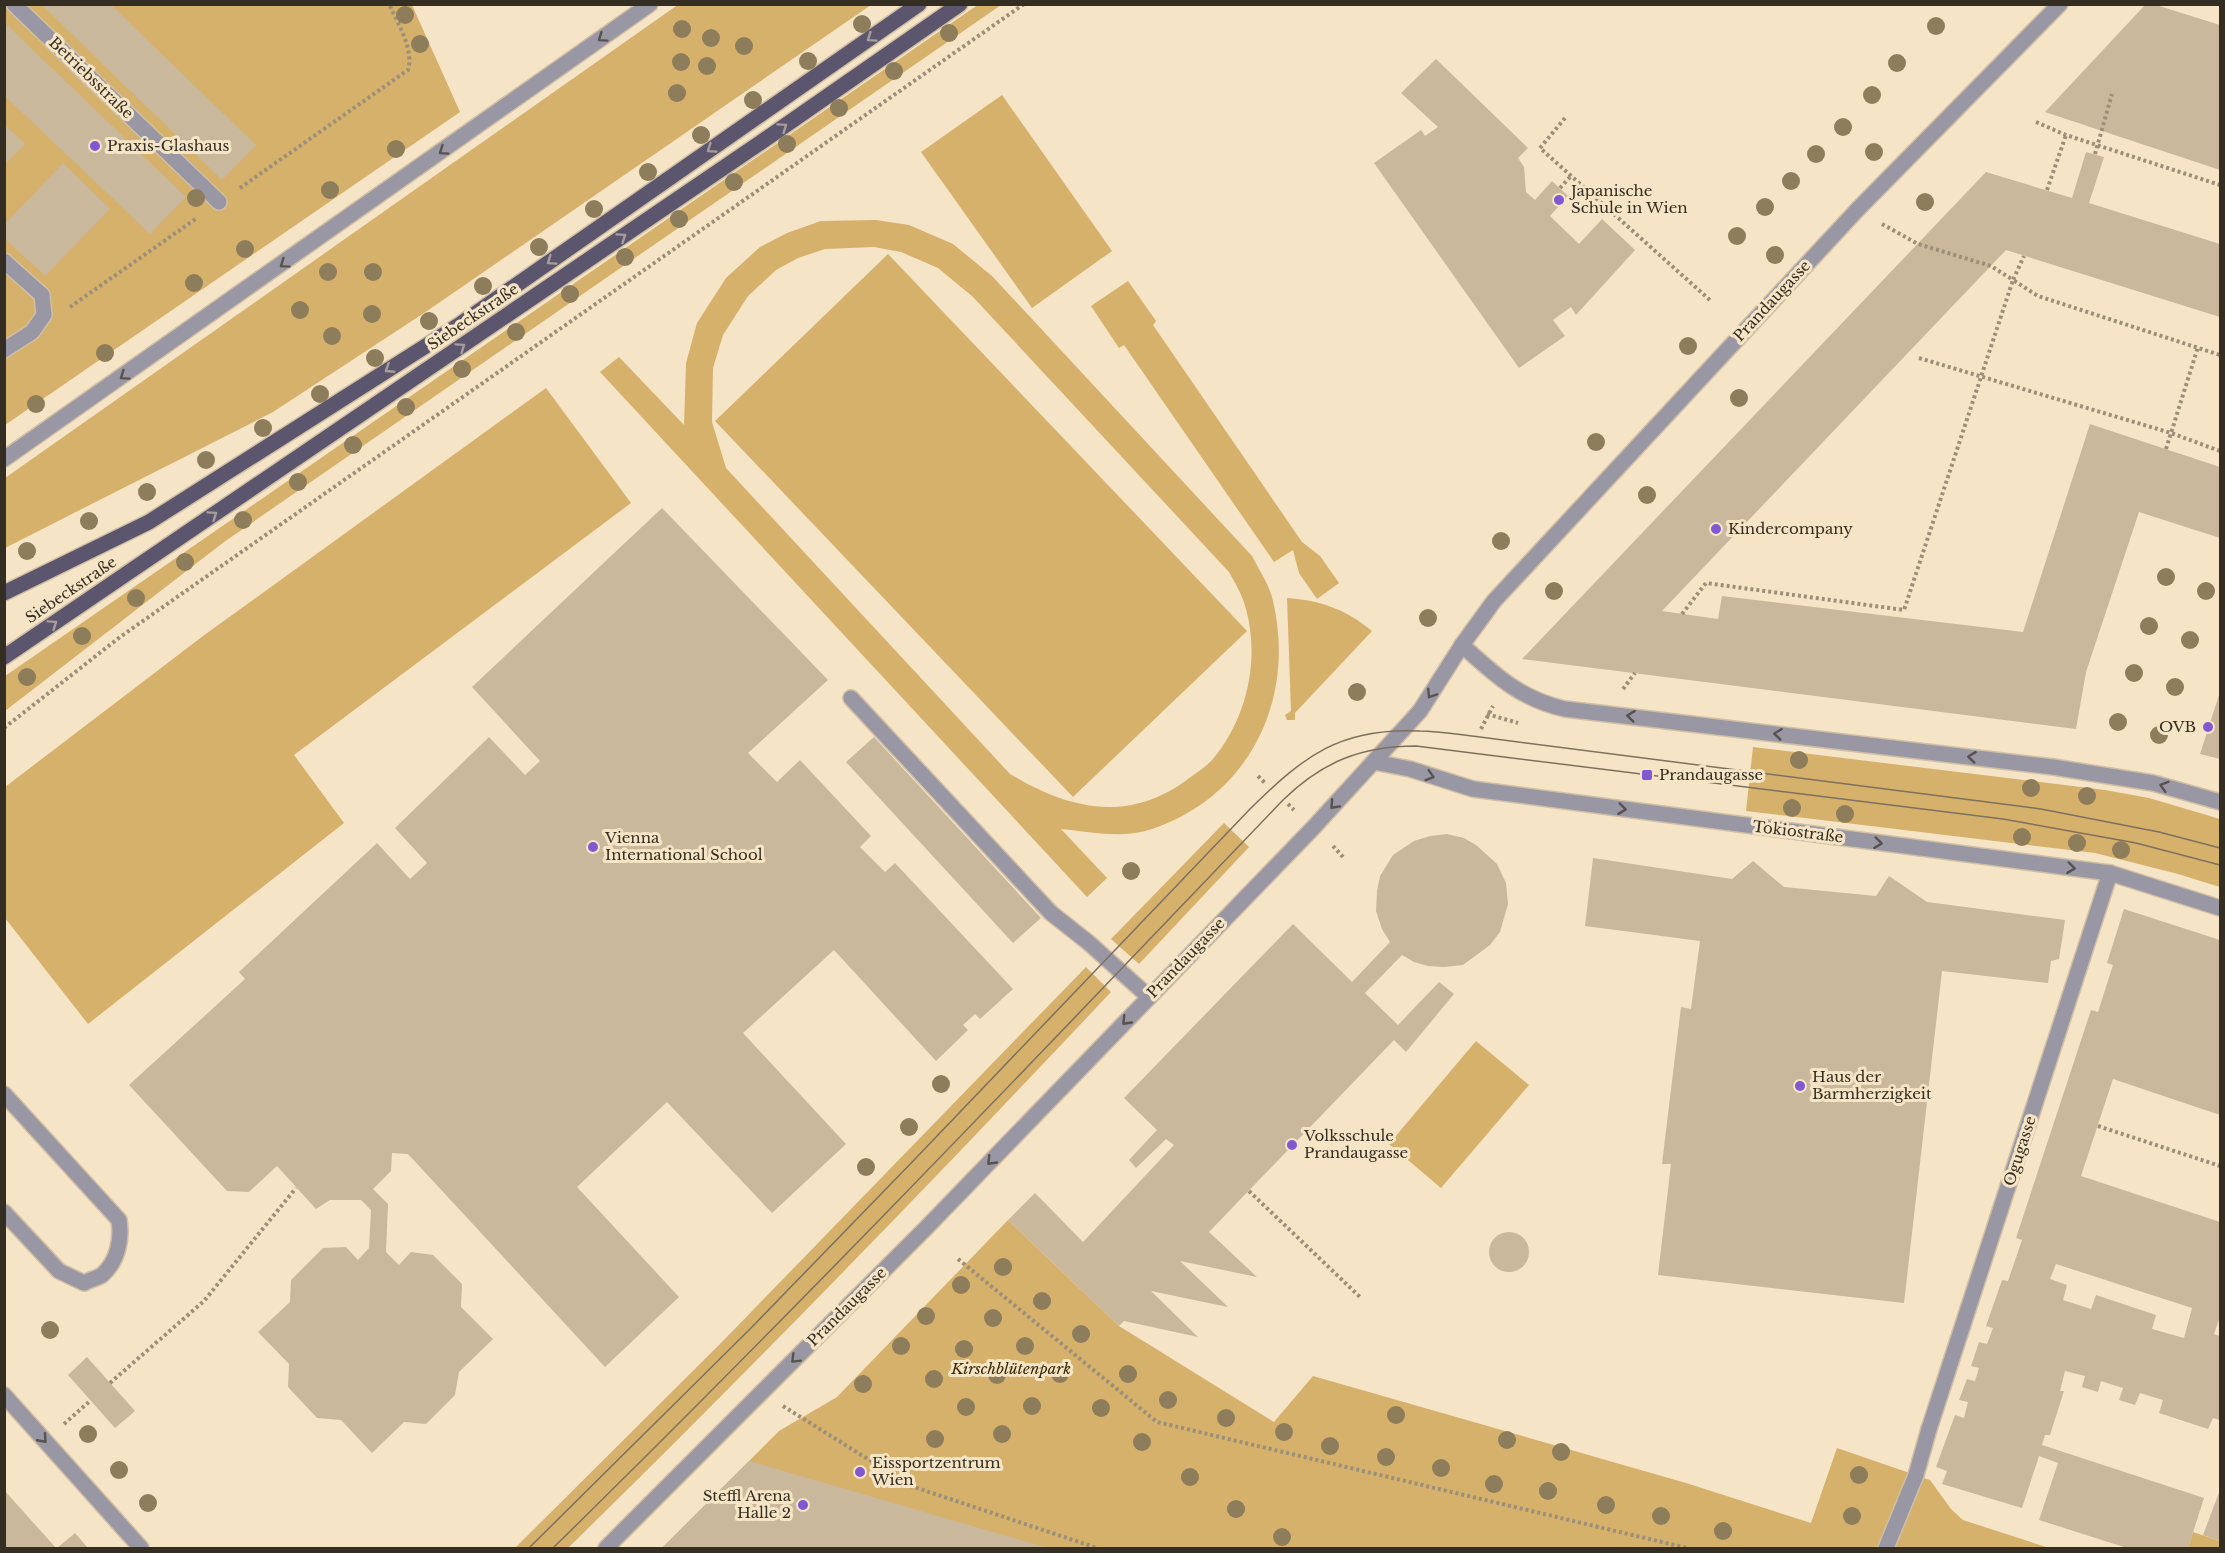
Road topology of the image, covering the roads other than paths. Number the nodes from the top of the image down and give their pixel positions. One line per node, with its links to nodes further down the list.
1 (14, 4): 6 (street, Betriebsstraße)
2 (650, 4): 9 (street, one-way to 9)
3 (919, 4): 10 (main road, Siebeckstraße, one-way to 10)
4 (960, 4): 12 (main road, Siebeckstraße, one-way to 4)
5 (2060, 4): 11 (street, Prandaugasse)
6 (219, 202)
7 (4, 261): 8 (street)
8 (4, 350)
9 (4, 459)
10 (4, 593)
11 (1462, 645): 14 (street, Prandaugasse, one-way to 14); 15 (street, one-way to 11)
12 (4, 657)
13 (851, 698): 18 (street)
14 (1374, 762): 16 (street, Tokiostraße, one-way to 16); 18 (street, Prandaugasse, one-way to 18)
15 (2220, 802)
16 (2110, 873): 17 (street, Tokiostraße); 24 (street, Ogugasse)
17 (2220, 908)
18 (1149, 997): 23 (street, Prandaugasse, one-way to 23)
19 (4, 1094): 20 (street)
20 (4, 1212)
21 (4, 1395): 22 (street, one-way to 22)
22 (141, 1548)
23 (606, 1548)
24 (1886, 1548)

